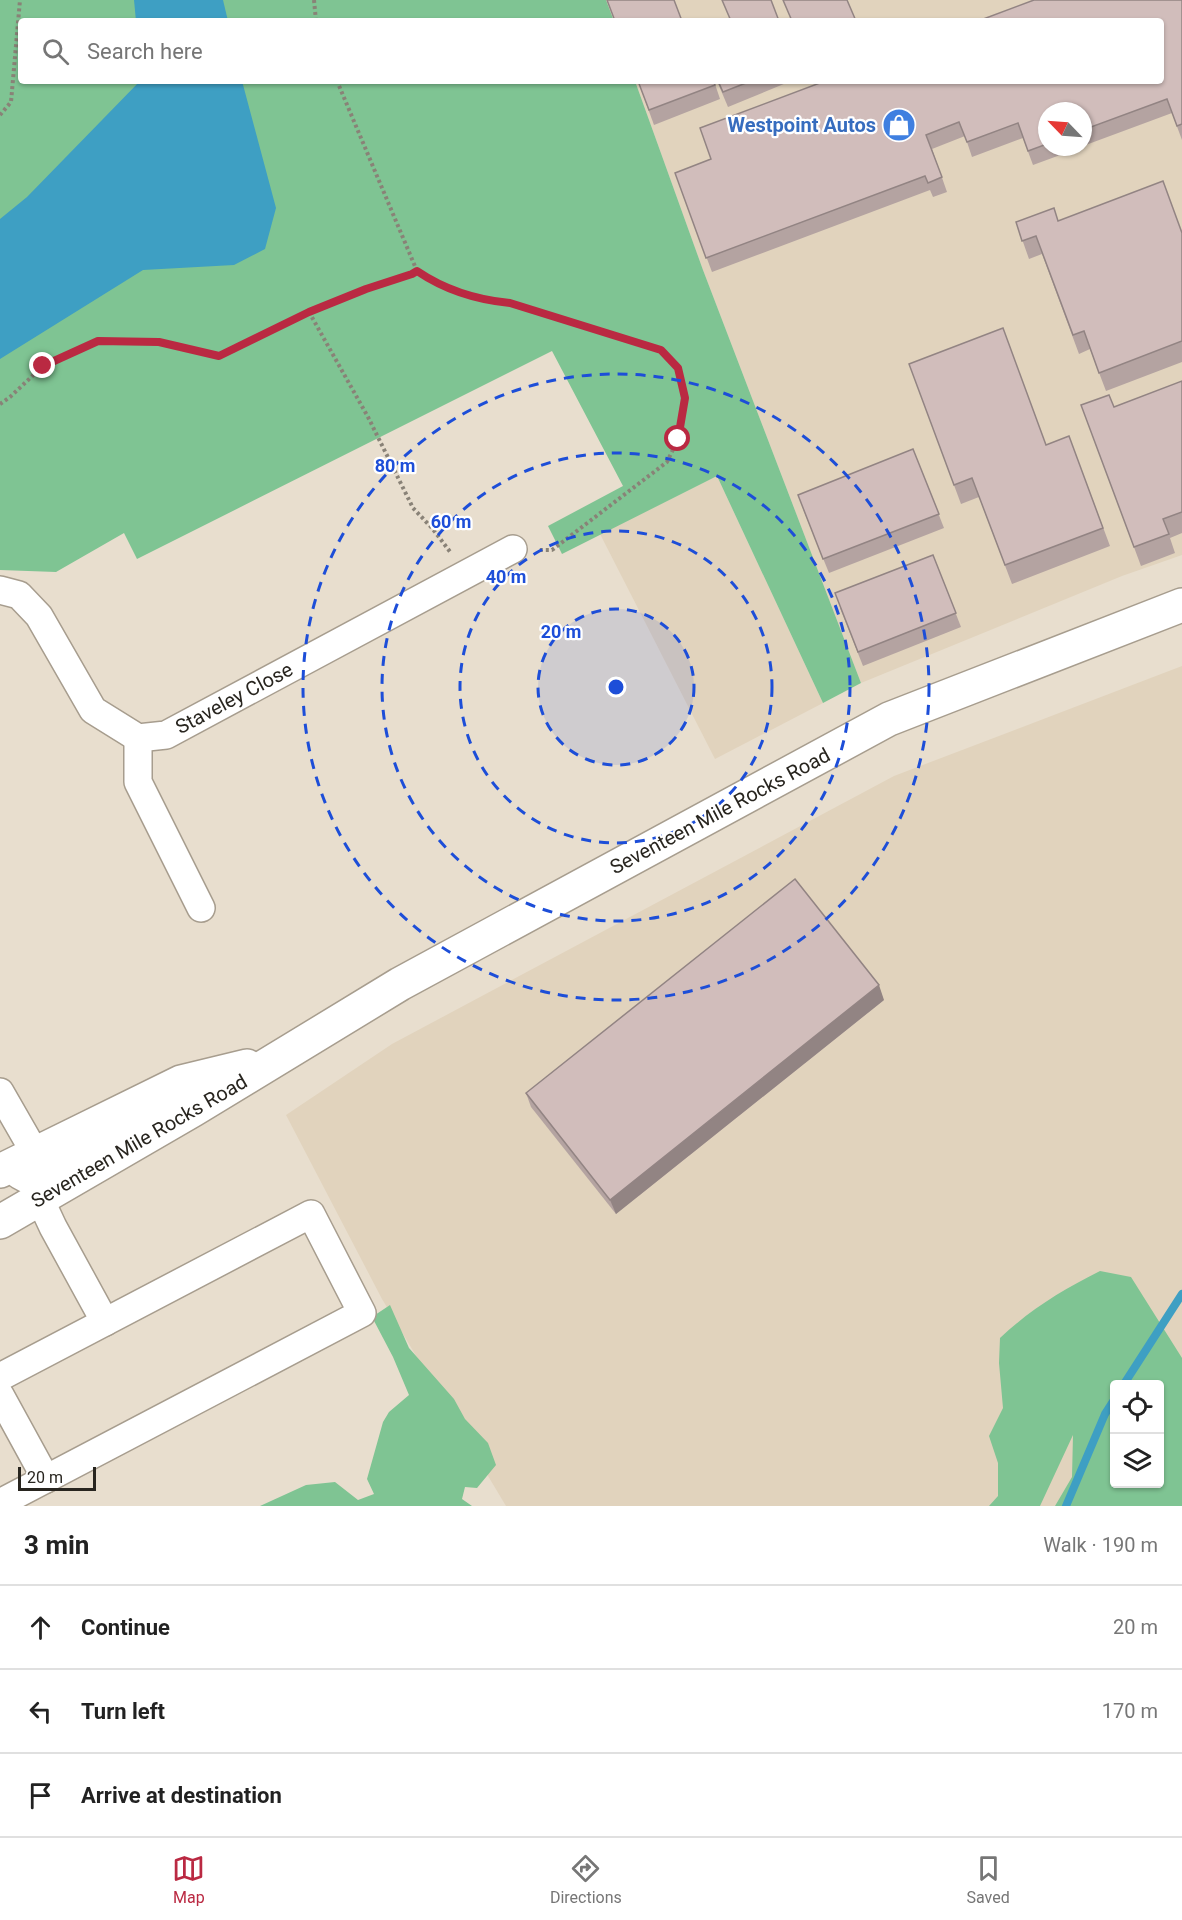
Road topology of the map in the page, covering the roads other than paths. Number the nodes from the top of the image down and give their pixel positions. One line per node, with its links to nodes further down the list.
1 (513, 549): 4 (street, Staveley Close)
2 (0, 590): 4 (street)
3 (1182, 605): 6 (main road, Seventeen Mile Rocks Road)
4 (138, 738): 5 (street)
5 (201, 908)
6 (278, 1059): 8 (main road, Seventeen Mile Rocks Road); 8 (main road, Seventeen Mile Rocks Road)
7 (0, 1092): 8 (street)
8 (19, 1171): 9 (main road, Seventeen Mile Rocks Road); 10 (street)
9 (0, 1222)
10 (105, 1322): 11 (street); 13 (street)
11 (0, 1377)
12 (0, 1395): 13 (street)
13 (46, 1479): 14 (street)
14 (0, 1503)

